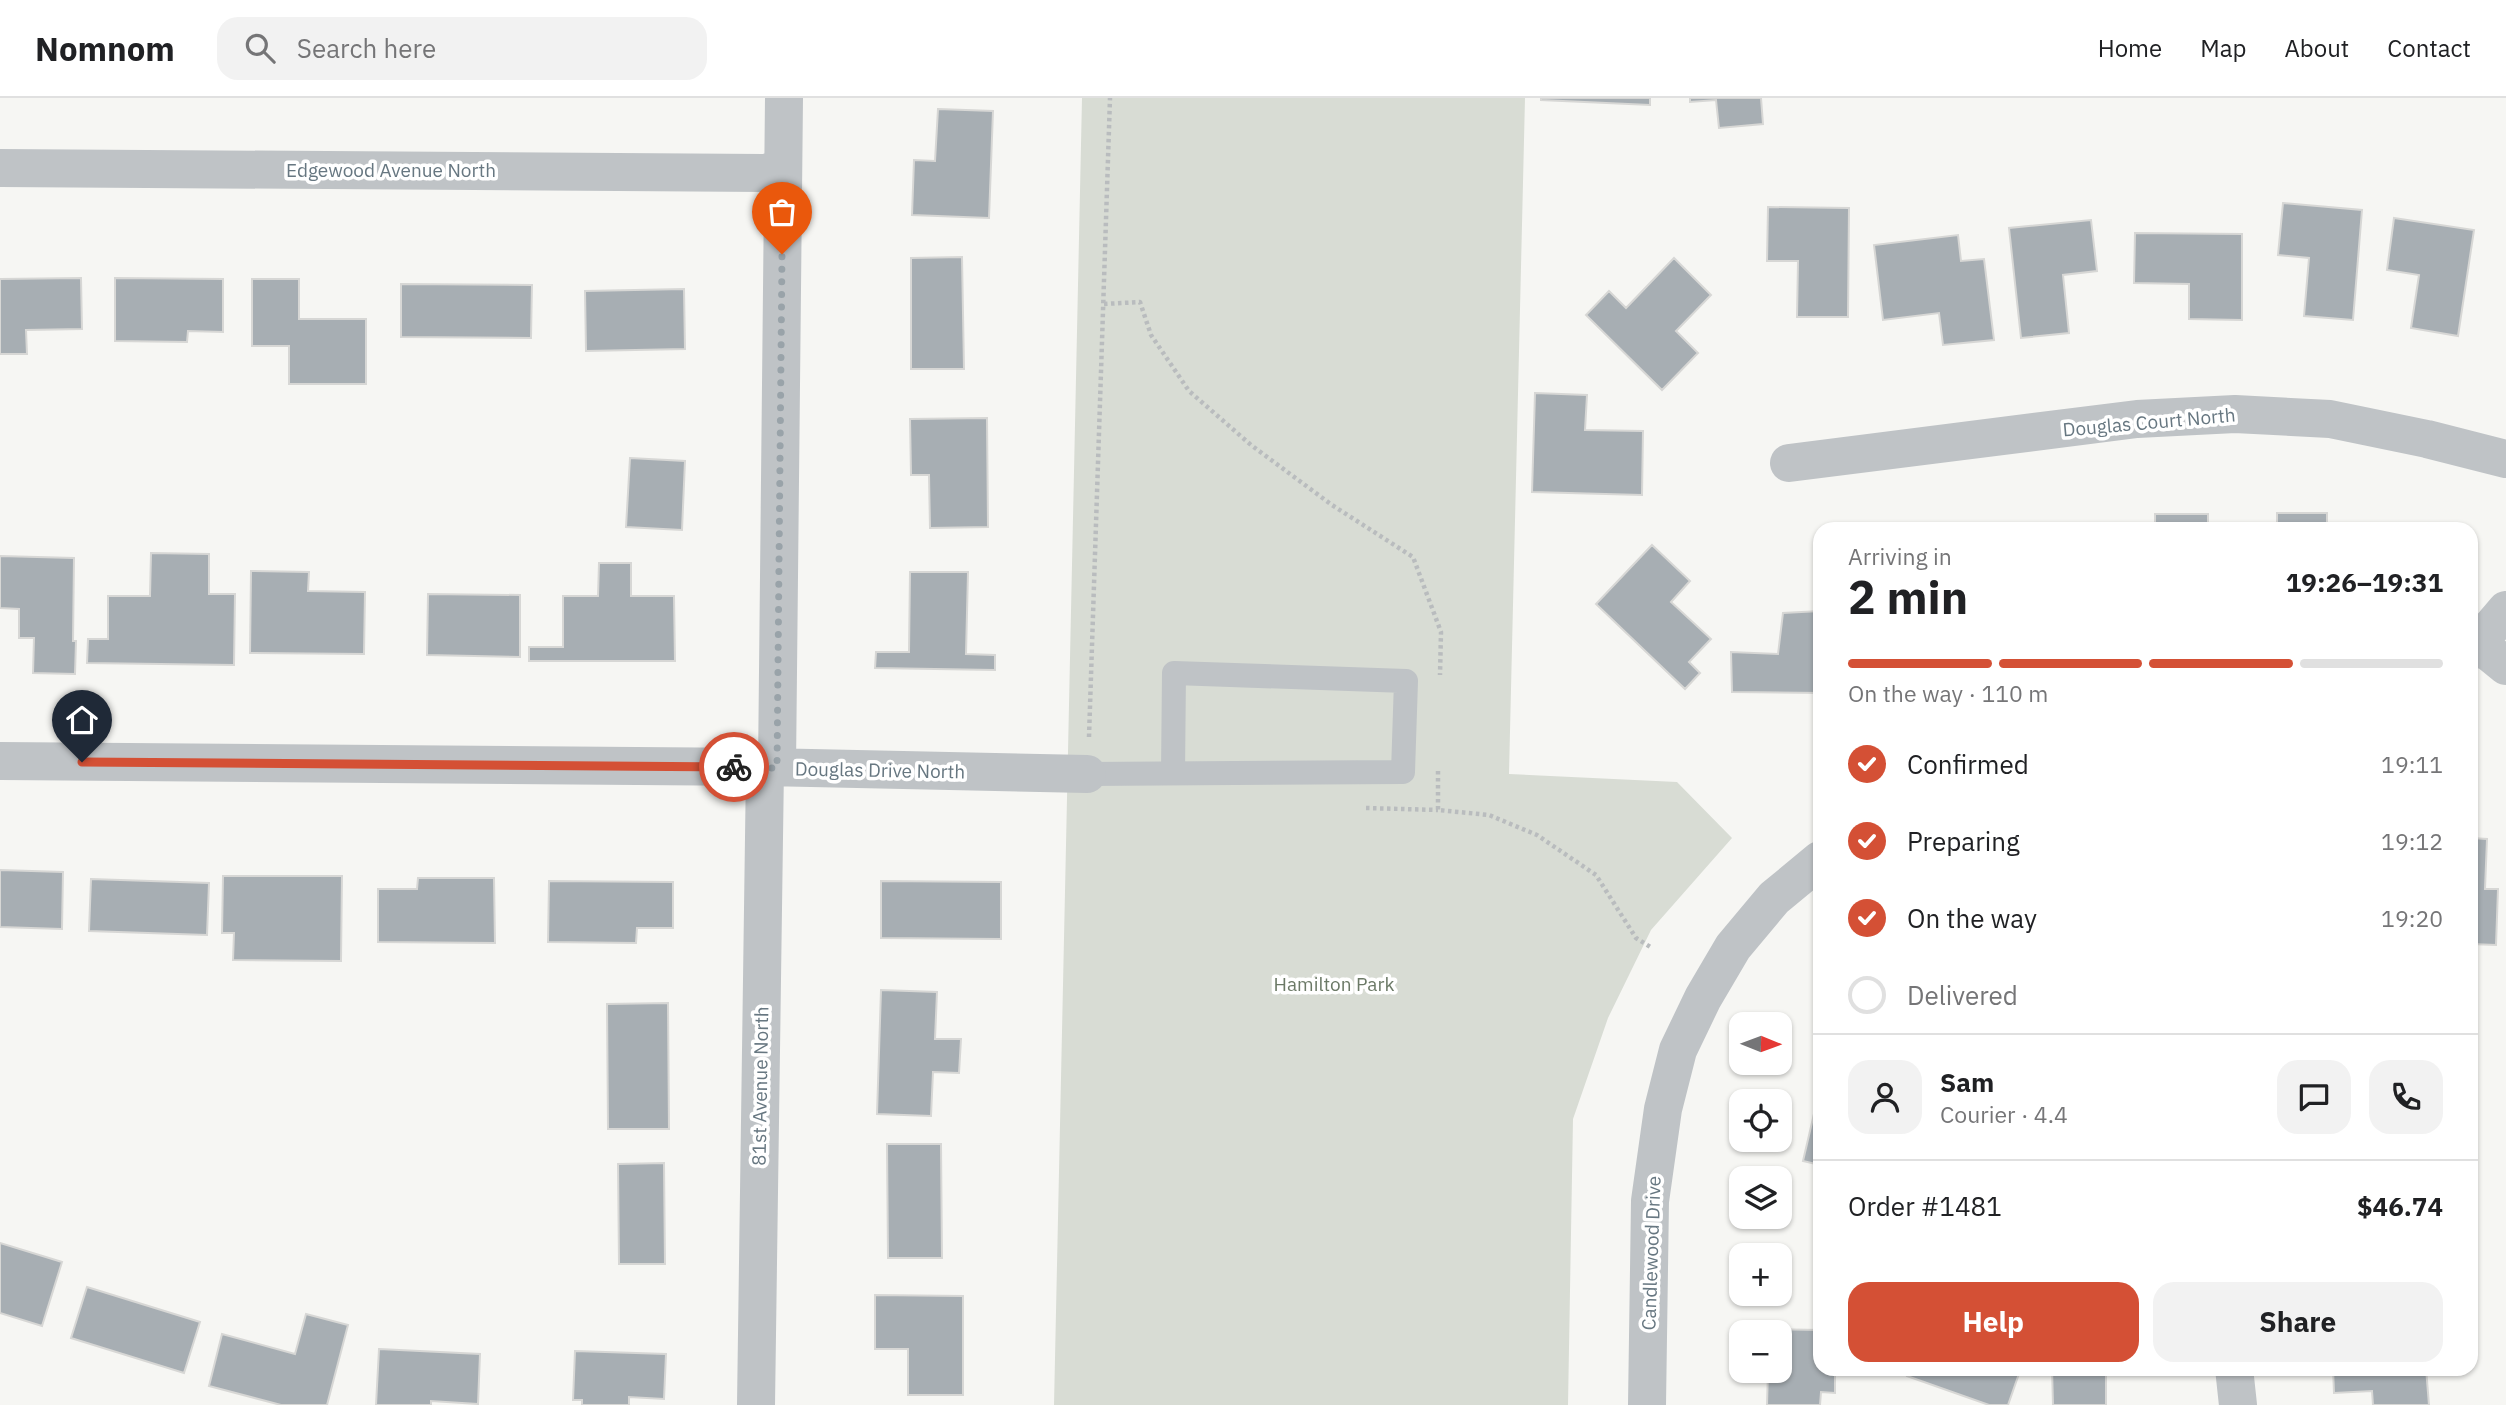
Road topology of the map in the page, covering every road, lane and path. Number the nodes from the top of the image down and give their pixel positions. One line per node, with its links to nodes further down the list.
1 (783, 98): 4 (street, 81st Avenue North)
2 (1110, 98): 5 (path)
3 (0, 168): 4 (street, Edgewood Avenue North)
4 (783, 173): 12 (street, 81st Avenue North)
5 (1103, 304): 10 (path); 15 (path)
6 (2506, 459): 7 (street, Douglas Court North)
7 (1789, 463)
8 (2506, 610): 9 (street)
9 (2485, 654)
10 (1440, 686)
11 (0, 761): 12 (street, Douglas Drive North)
12 (771, 768): 15 (street, Douglas Drive North); 19 (street, 81st Avenue North)
13 (1438, 769): 17 (path)
14 (1173, 773): 14 (lane); 15 (lane)
15 (1087, 774)
16 (1813, 866): 20 (street, Candlewood Drive)
17 (1653, 948)
18 (2235, 1376): 21 (street)
19 (756, 1405)
20 (1647, 1405)
21 (2238, 1405)

